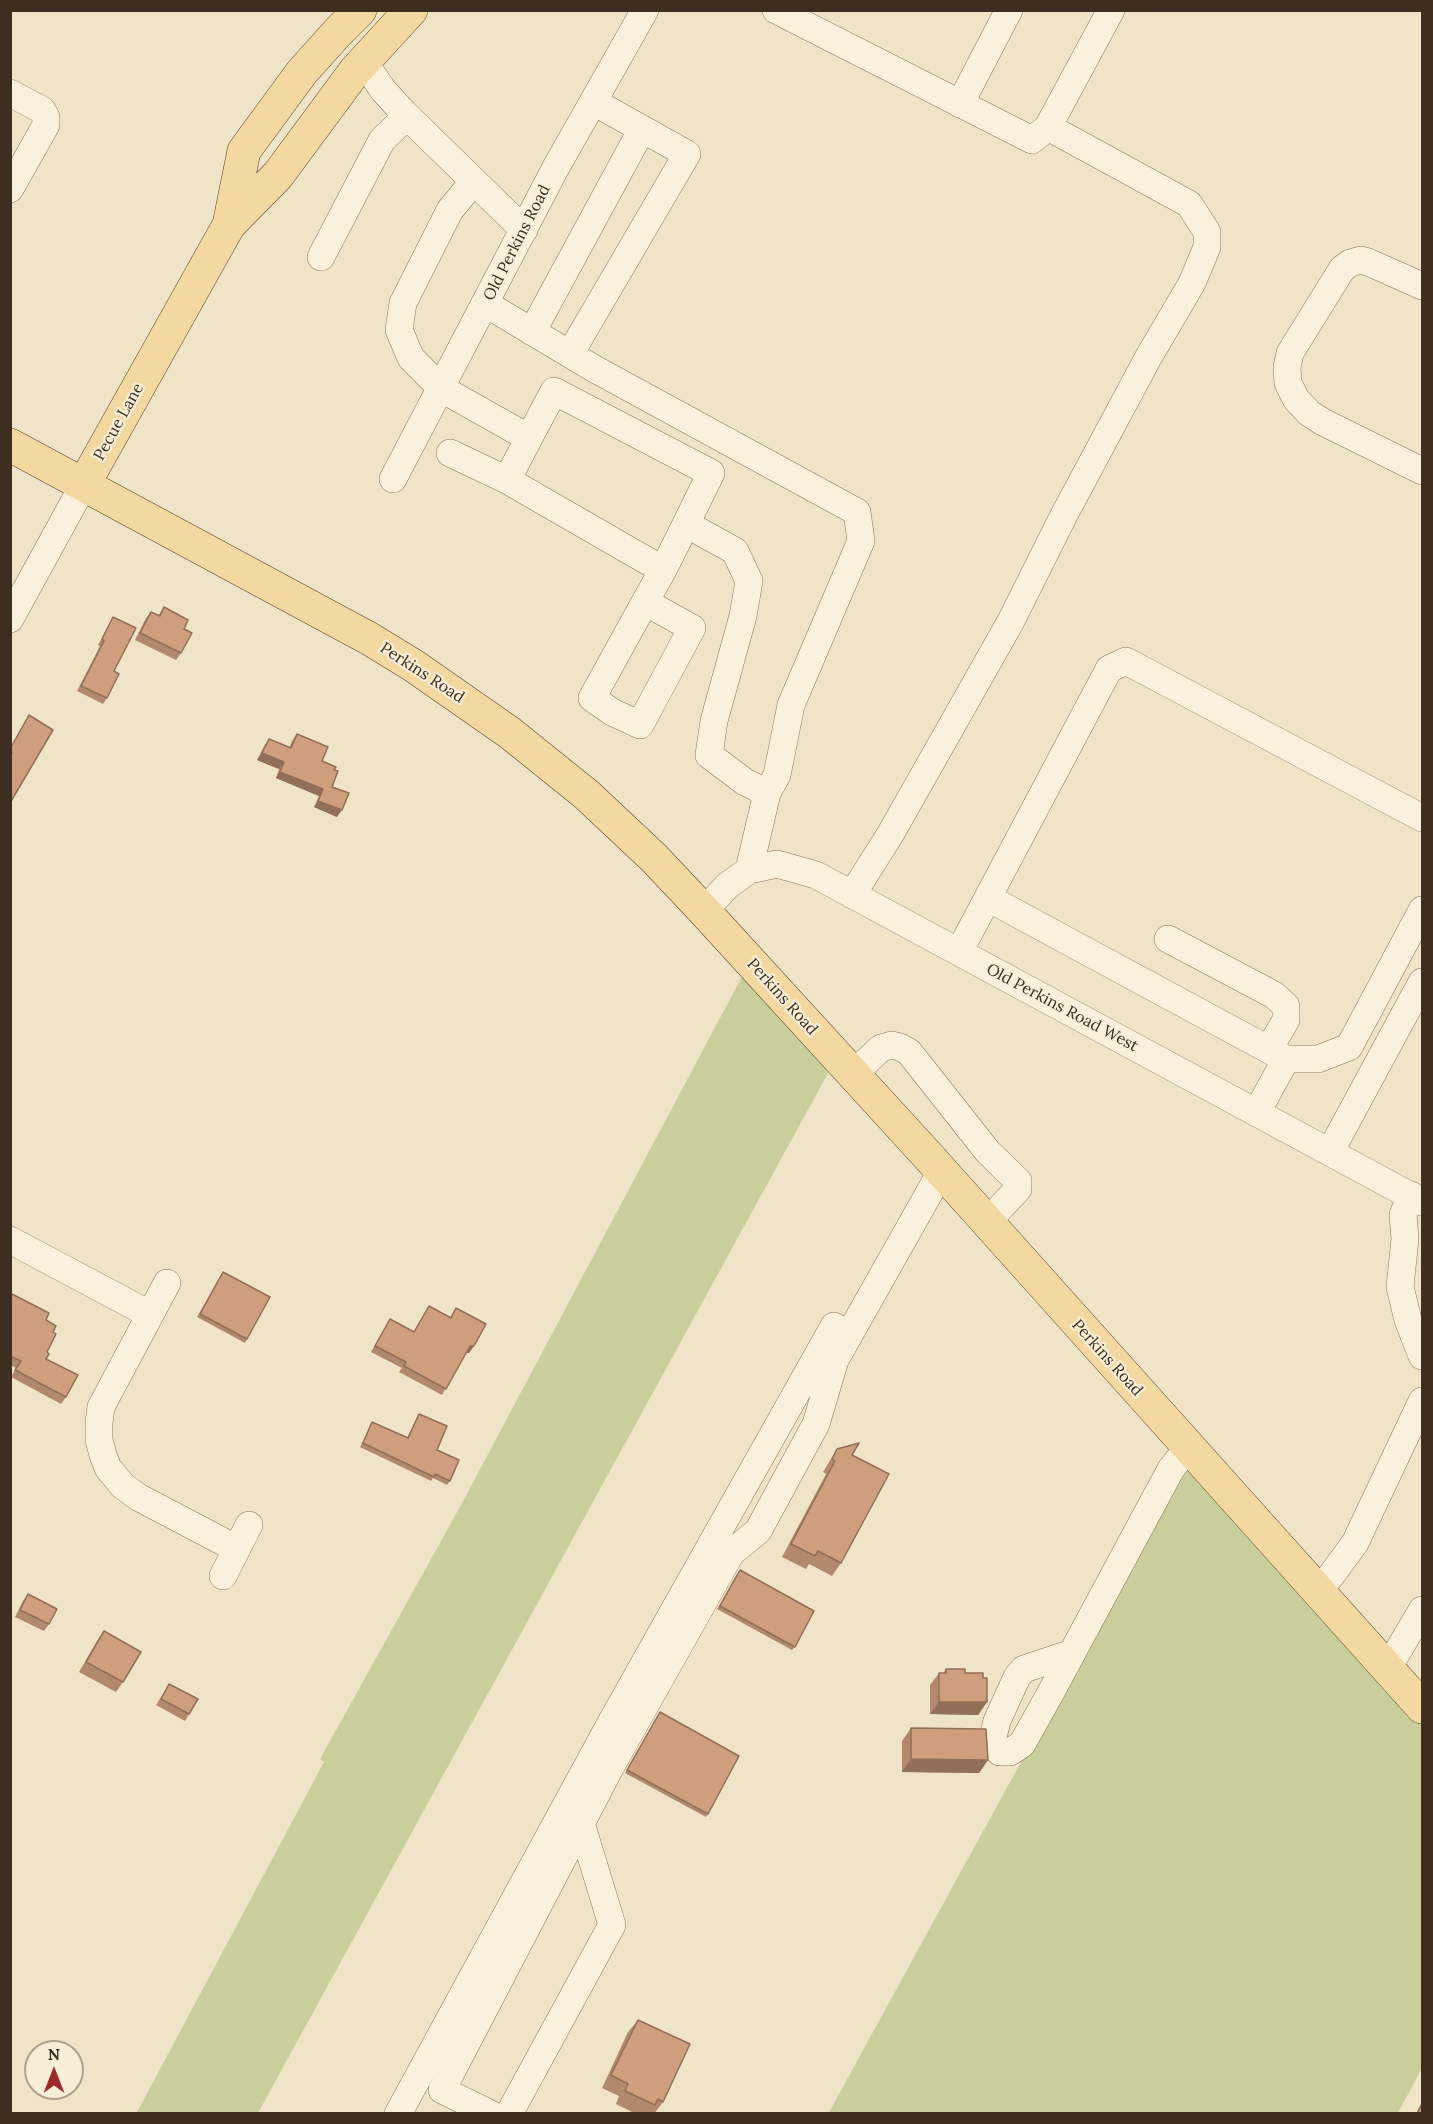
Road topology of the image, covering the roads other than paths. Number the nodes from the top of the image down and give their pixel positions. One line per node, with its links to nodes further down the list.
1 (360, 10): 18 (main road, Pecue Lane)
2 (411, 10): 8 (main road, Pecue Lane)
3 (645, 10): 10 (street, Old Perkins Road)
4 (776, 10): 7 (street)
5 (1009, 10): 11 (street)
6 (1111, 10): 13 (street)
7 (809, 18): 11 (street)
8 (364, 62): 12 (street); 18 (main road, Pecue Lane)
9 (10, 93): 15 (street)
10 (594, 102): 14 (street); 19 (street, Old Perkins Road)
11 (960, 104): 13 (street)
12 (407, 116): 16 (street); 20 (street)
13 (1048, 127): 40 (street)
14 (642, 129): 23 (street); 24 (street)
15 (20, 152): 17 (street)
16 (474, 181): 19 (street); 25 (street)
17 (10, 189)
18 (229, 225): 32 (main road, Pecue Lane)
19 (524, 230): 22 (street, Old Perkins Road)
20 (321, 257)
21 (1422, 286): 29 (street)
22 (486, 304): 23 (street); 25 (street, Old Perkins Road)
23 (532, 332): 24 (street)
24 (570, 354): 37 (street)
25 (442, 389): 26 (street); 30 (street, Old Perkins Road)
26 (530, 438): 31 (street); 33 (street)
27 (10, 445): 32 (main road, Perkins Road)
28 (450, 453): 31 (street)
29 (1422, 471)
30 (393, 479)
31 (507, 480): 34 (street)
32 (84, 484): 36 (street, Pecue Lane); 43 (main road, Perkins Road)
33 (686, 524): 34 (street); 37 (street)
34 (663, 570): 35 (street)
35 (645, 602)
36 (10, 619)
37 (767, 793): 39 (street)
38 (1422, 818): 41 (street)
39 (749, 870): 40 (street, Old Perkins Road West); 43 (street, Old Perkins Road West)
40 (852, 894): 45 (street, Old Perkins Road West)
41 (988, 898): 45 (street); 47 (street)
42 (1422, 910): 47 (street)
43 (704, 911): 48 (main road, Perkins Road)
44 (1168, 939): 47 (street)
45 (959, 952): 49 (street, Old Perkins Road West)
46 (1422, 982): 50 (street)
47 (1277, 1054): 49 (street)
48 (852, 1074): 51 (main road, Perkins Road); 53 (street)
49 (1257, 1112): 50 (street, Old Perkins Road West)
50 (1330, 1152): 52 (street, Old Perkins Road West)
51 (935, 1165): 53 (main road, Perkins Road); 68 (street); 69 (street)
52 (1417, 1198): 57 (street)
53 (986, 1224): 59 (main road, Perkins Road)
54 (10, 1240): 56 (street)
55 (168, 1283): 56 (street)
56 (149, 1314): 61 (street)
57 (1422, 1356)
58 (1422, 1401): 63 (street)
59 (1188, 1447): 63 (main road, Perkins Road); 65 (street)
60 (249, 1525): 61 (street)
61 (237, 1549): 62 (street)
62 (223, 1576)
63 (1319, 1592): 66 (main road, Perkins Road)
64 (1422, 1610): 66 (street)
65 (1072, 1653)
66 (1388, 1668): 67 (main road, Perkins Road)
67 (1422, 1707)
68 (581, 1823): 70 (street); 71 (street)
69 (398, 2114)
70 (491, 2114)
71 (508, 2114)

